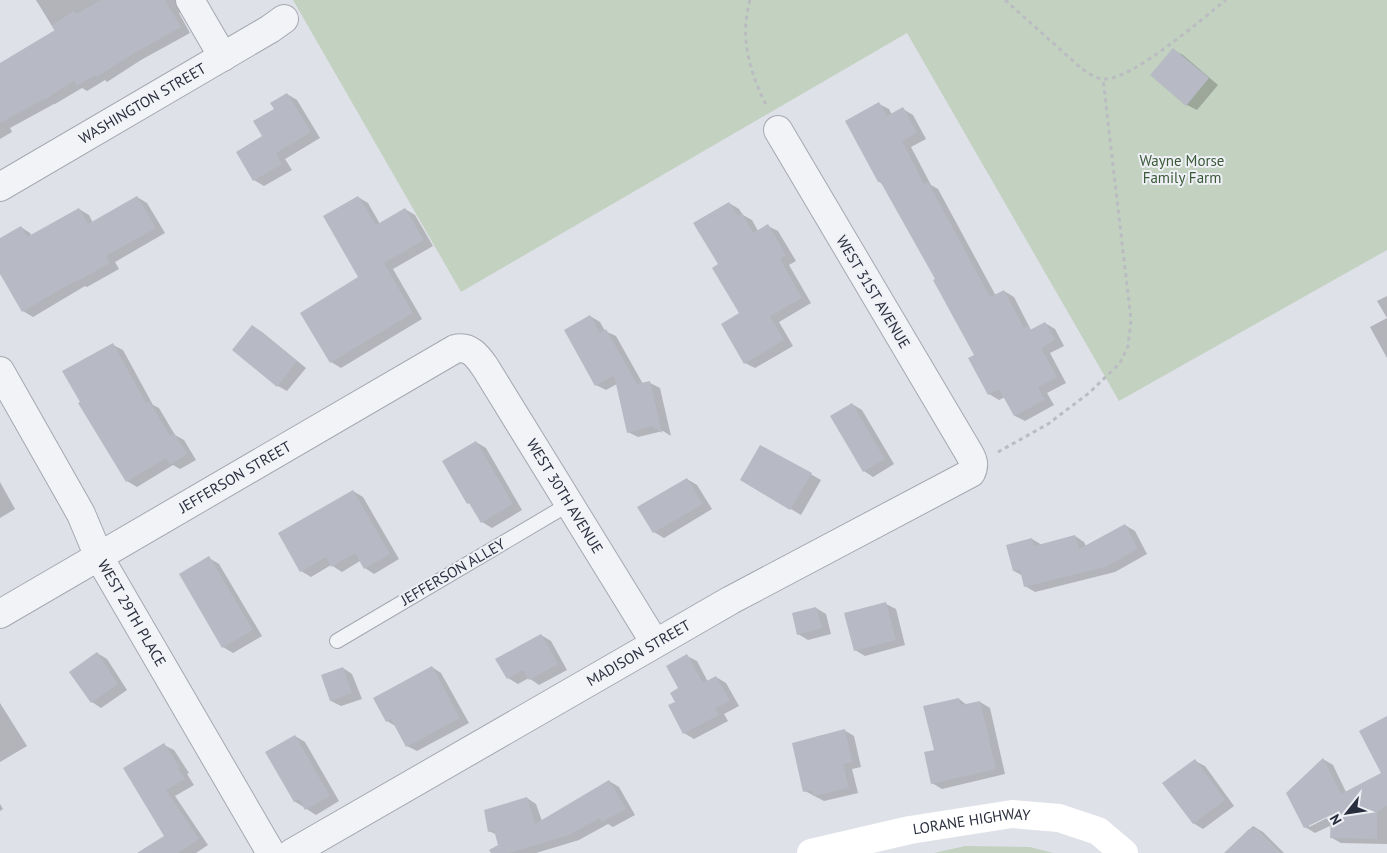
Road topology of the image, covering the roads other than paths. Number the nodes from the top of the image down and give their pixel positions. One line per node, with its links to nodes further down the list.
1 (190, 0): 3 (street)
2 (284, 19): 3 (street, WASHINGTON STREET)
3 (223, 57): 5 (street, WASHINGTON STREET)
4 (778, 130): 8 (street, WEST 31ST AVENUE)
5 (0, 187)
6 (472, 351): 9 (street, WEST 30TH AVENUE); 10 (street, JEFFERSON STREET)
7 (3, 384): 10 (street, WEST 29TH PLACE)
8 (971, 457): 13 (street, MADISON STREET)
9 (569, 504): 12 (lane, JEFFERSON ALLEY); 13 (street, WEST 30TH AVENUE)
10 (99, 557): 11 (street, JEFFERSON STREET); 14 (street, WEST 29TH PLACE)
11 (0, 614)
12 (338, 641)
13 (655, 643): 15 (street, MADISON STREET)
14 (271, 853)
15 (292, 853)
16 (811, 853): 17 (street, LORANE HIGHWAY)
17 (1124, 853)

